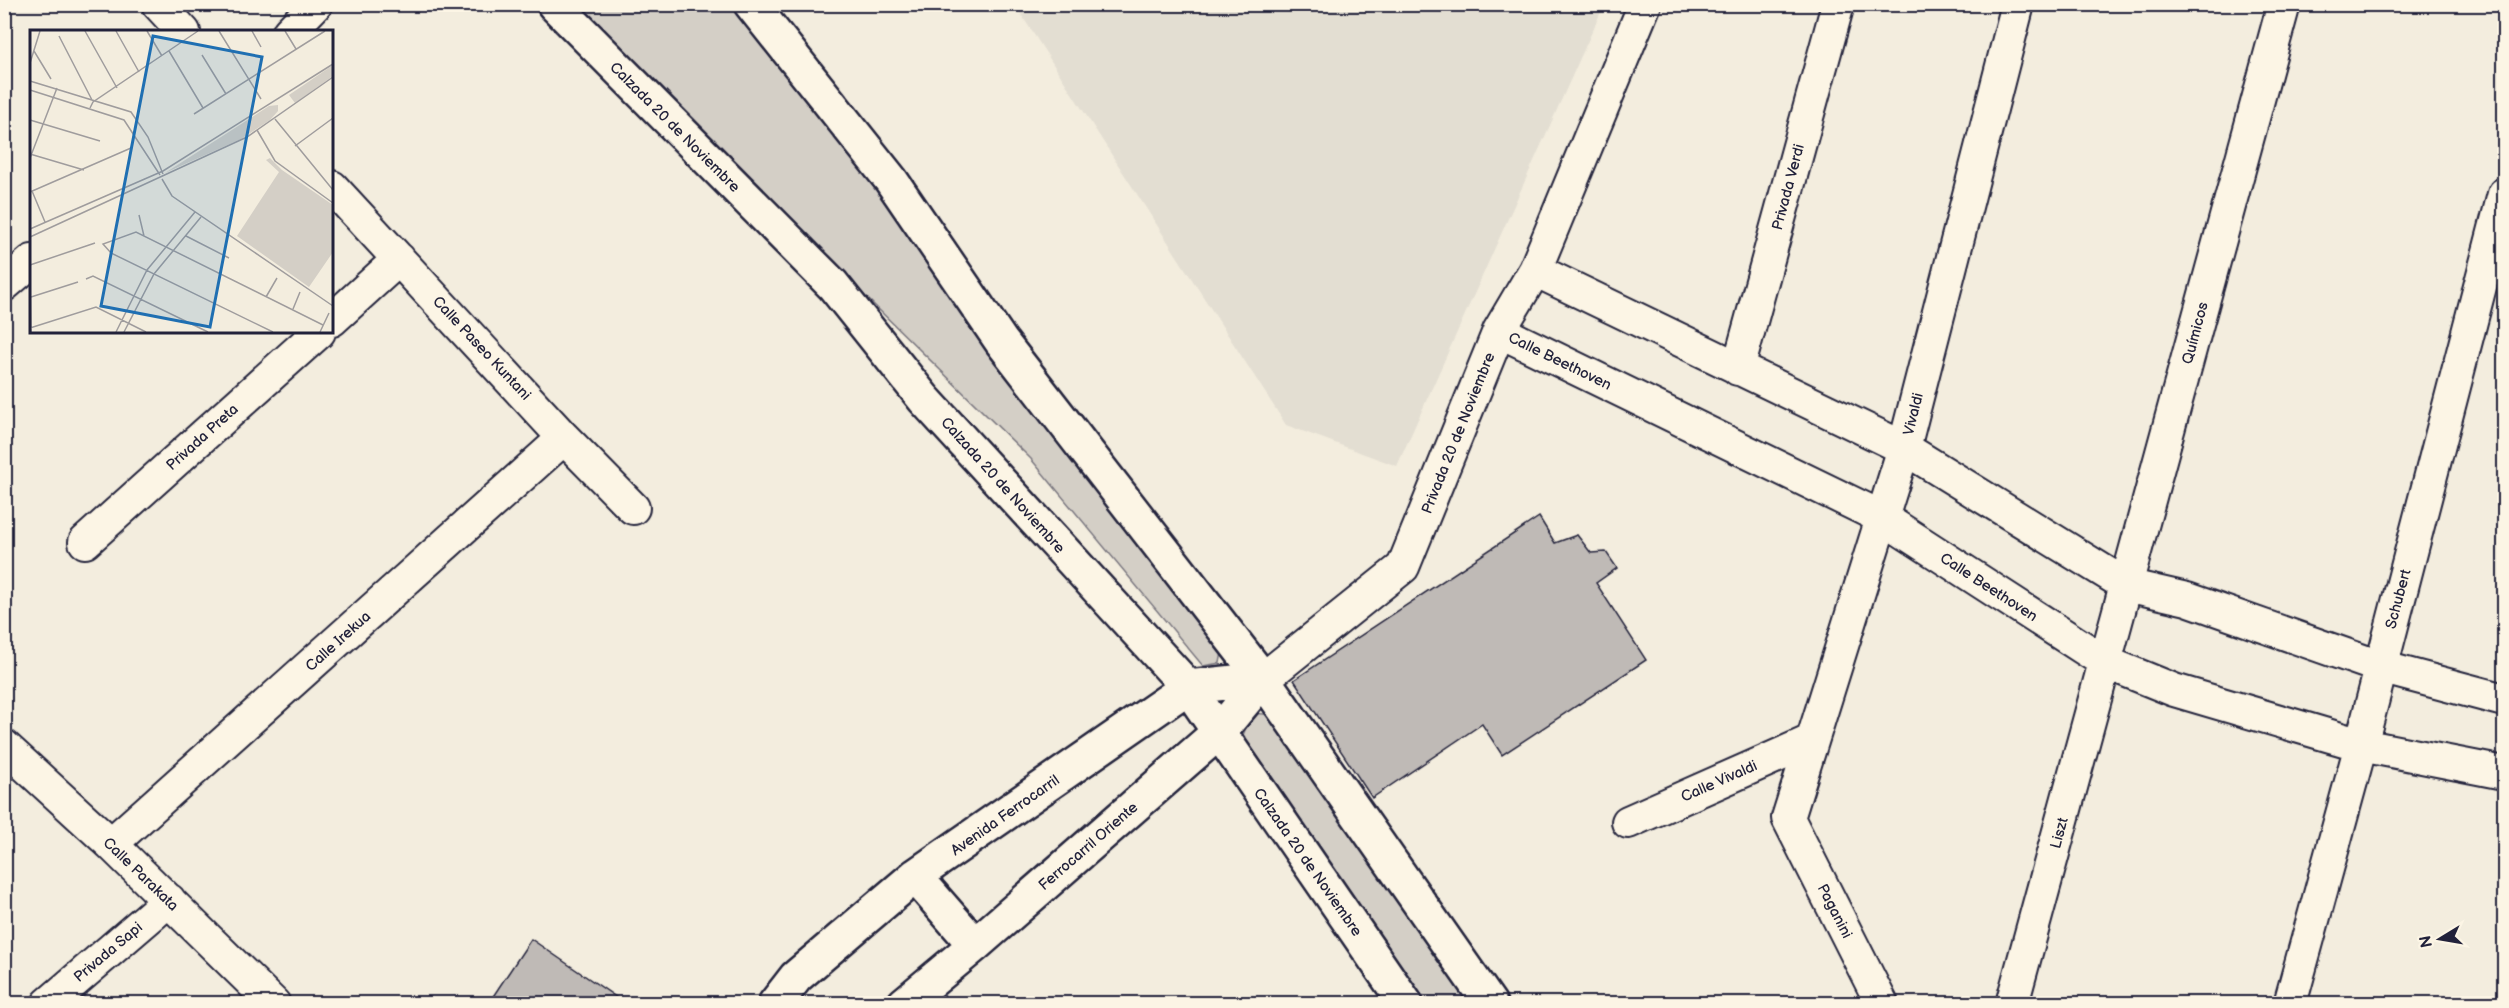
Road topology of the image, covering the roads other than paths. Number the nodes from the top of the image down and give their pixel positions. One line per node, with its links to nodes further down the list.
1 (158, 4): 9 (street)
2 (316, 4): 10 (street)
3 (554, 4): 30 (main road, Calzada 20 de Noviembre)
4 (751, 4): 29 (main road)
5 (1645, 4): 15 (street, Privada 20 de Noviembre)
6 (1838, 4): 20 (street, Privada Verdi)
7 (2018, 4): 22 (street, Vivaldi)
8 (2284, 4): 26 (street, Químicos)
9 (182, 30)
10 (291, 30)
11 (333, 188): 13 (street, Calle Paseo Kuntani)
12 (2505, 194): 28 (street, Schubert)
13 (399, 259): 17 (street); 21 (street, Calle Paseo Kuntani)
14 (30, 263): 16 (street)
15 (1535, 270): 18 (street, Privada 20 de Noviembre); 20 (street)
16 (4, 285)
17 (333, 319)
18 (1499, 331): 24 (street, Calle Beethoven); 29 (street, Privada 20 de Noviembre)
19 (318, 333): 25 (street, Privada Preta)
20 (1738, 369): 22 (street)
21 (564, 438): 23 (street, Calle Paseo Kuntani); 39 (street, Calle Irekua)
22 (1904, 448): 24 (street, Vivaldi); 26 (street)
23 (633, 508)
24 (1881, 517): 27 (street, Calle Beethoven); 33 (street, Vivaldi)
25 (85, 542)
26 (2126, 585): 27 (street, Químicos); 28 (street)
27 (2105, 662): 34 (street, Calle Beethoven); 50 (street, Liszt)
28 (2380, 667): 31 (street); 34 (street, Schubert)
29 (1263, 679): 30 (main road, Avenida Ferrocarril); 32 (main road, Ferrocarril Oriente); 48 (main road)
30 (1188, 687): 32 (main road, Calzada 20 de Noviembre); 40 (main road, Avenida Ferrocarril)
31 (2505, 700)
32 (1219, 732): 42 (main road, Ferrocarril Oriente); 47 (main road, Calzada 20 de Noviembre)
33 (1811, 741): 37 (street, Vivaldi); 38 (street, Calle Vivaldi)
34 (2361, 745): 36 (street, Calle Beethoven); 51 (street, Schubert)
35 (4, 746): 39 (street, Calle Parakata)
36 (2505, 773)
37 (1788, 818): 49 (street, Paganini)
38 (1628, 822)
39 (111, 844): 41 (street, Calle Parakata)
40 (915, 876): 42 (main road); 45 (main road, Avenida Ferrocarril)
41 (169, 900): 43 (street, Privada Sapi); 44 (street, Calle Parakata)
42 (975, 945): 46 (main road, Ferrocarril Oriente)
43 (48, 1004)
44 (274, 1004)
45 (775, 1004)
46 (904, 1004)
47 (1406, 1004)
48 (1490, 1004)
49 (1882, 1004)
50 (2013, 1004)
51 (2290, 1004)

